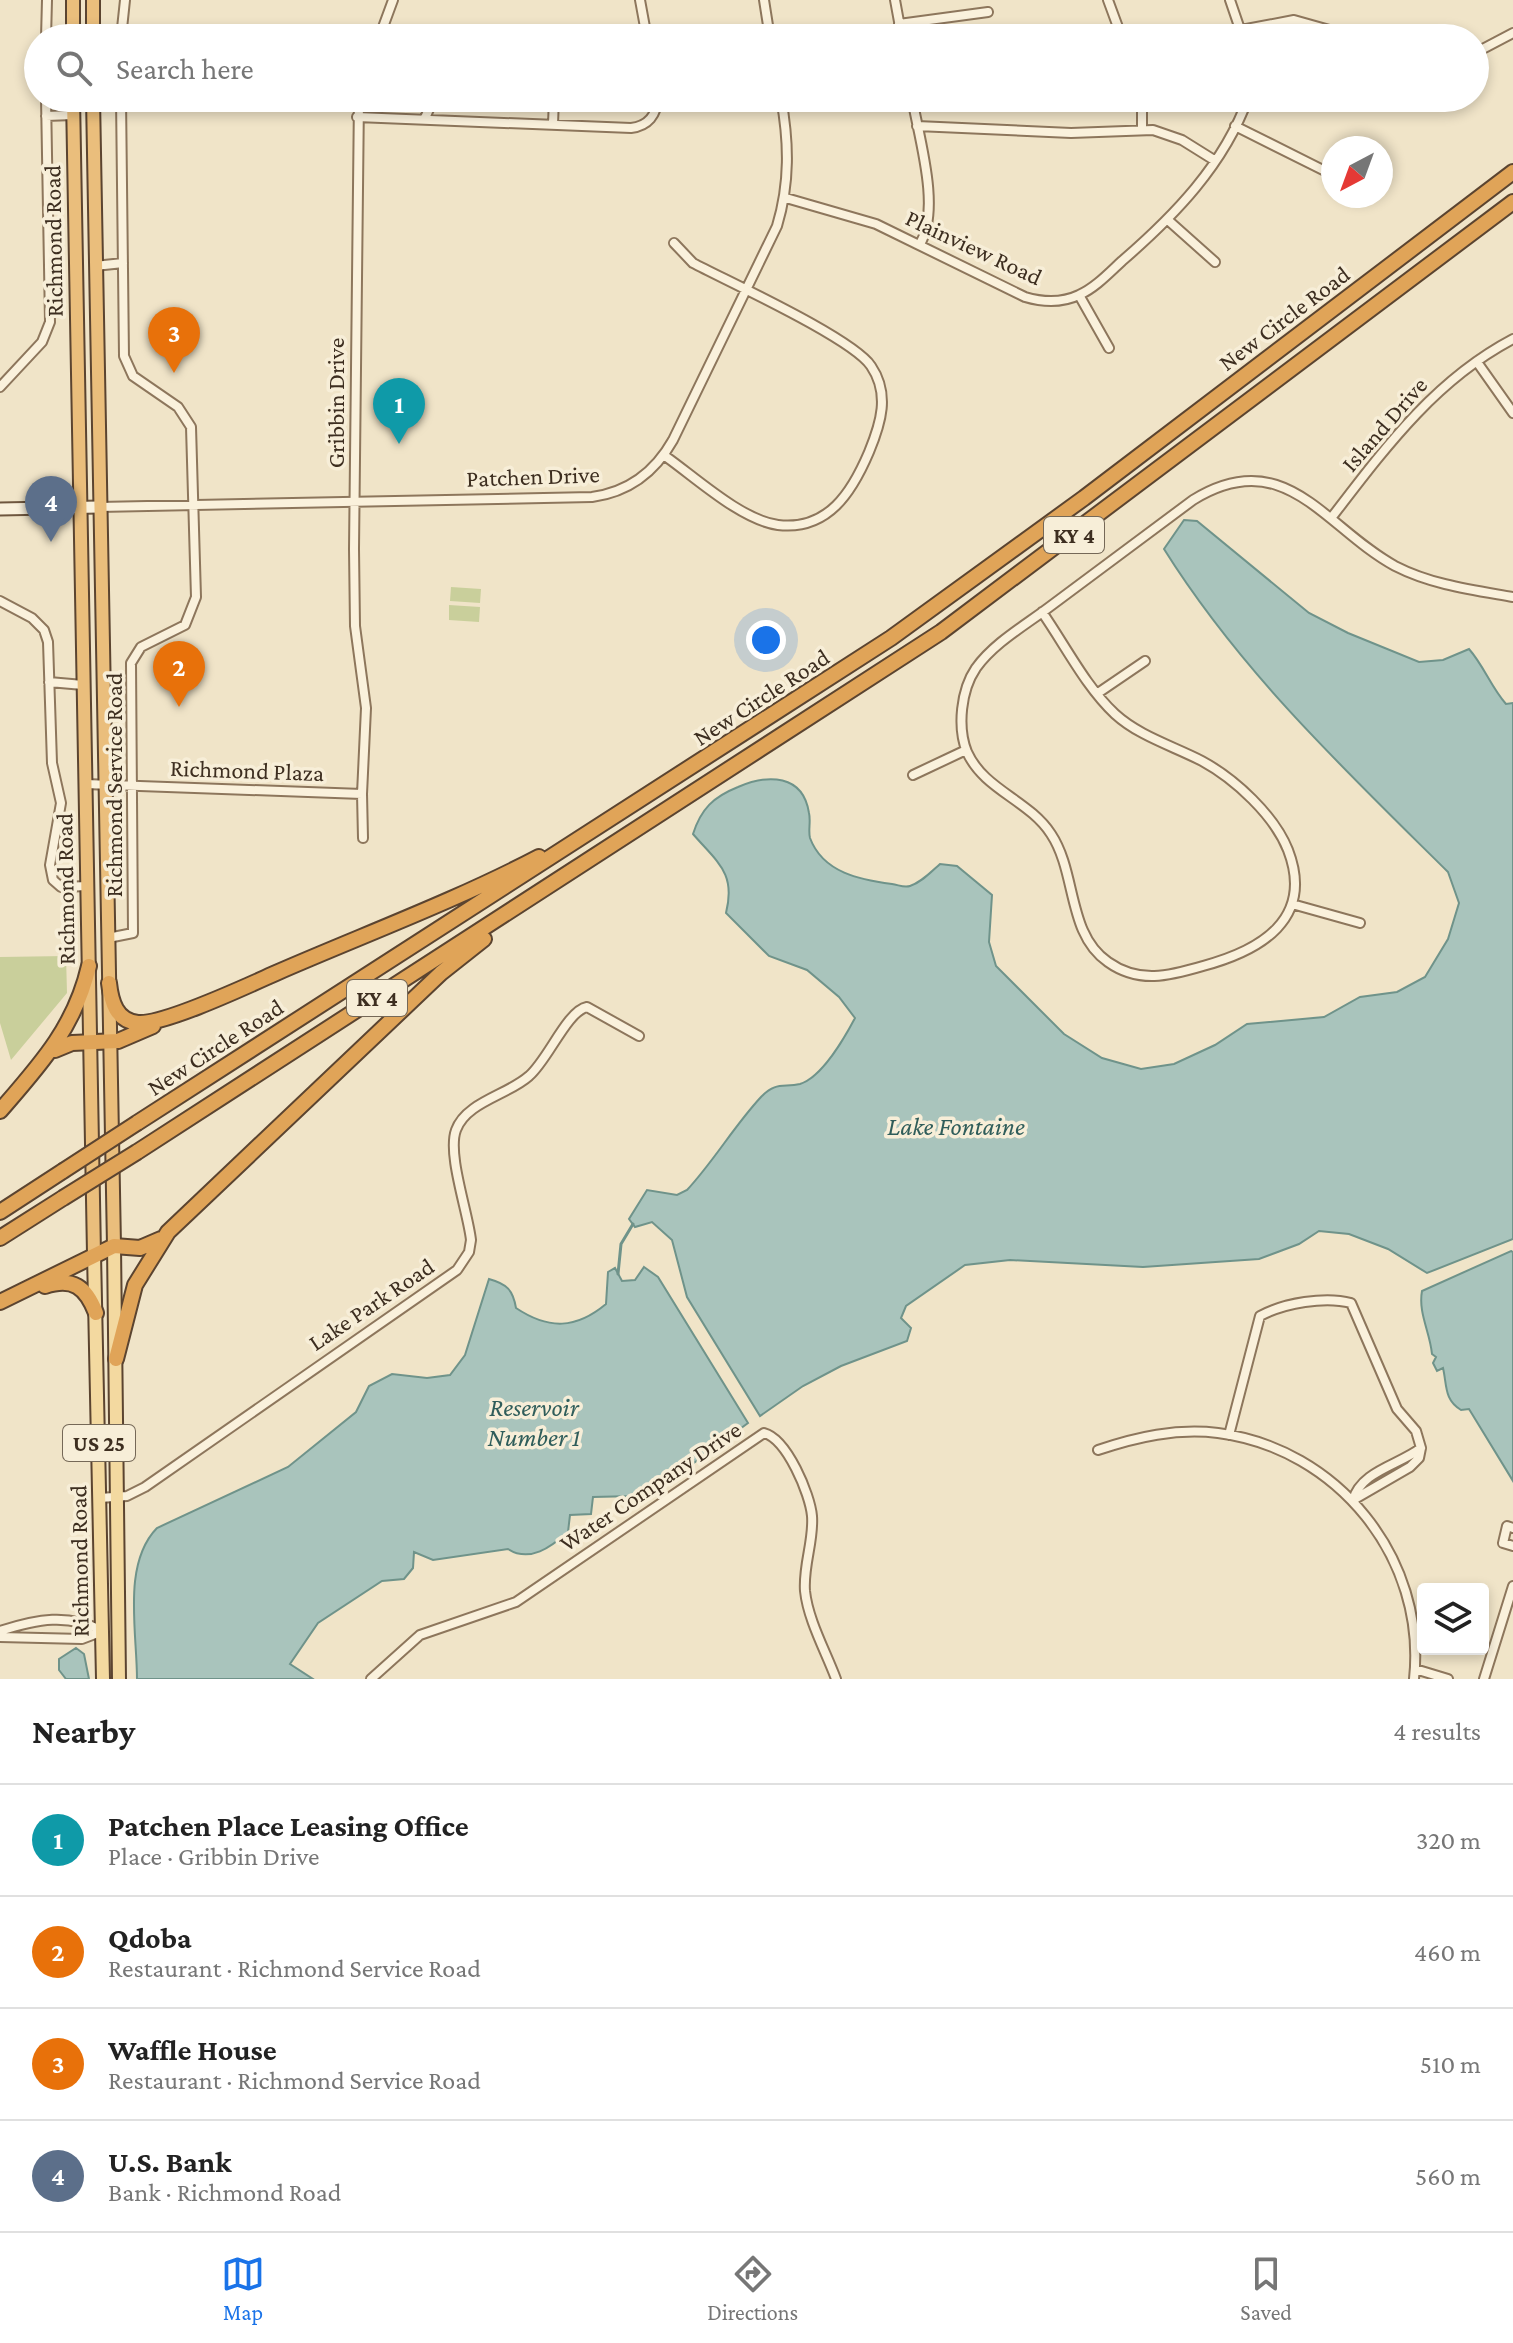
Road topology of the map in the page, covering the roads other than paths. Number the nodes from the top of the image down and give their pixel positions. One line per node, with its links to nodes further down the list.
1 (47, 0): 12 (street)
2 (73, 0): 13 (highway)
3 (93, 0): 14 (highway)
4 (125, 0): 15 (street)
5 (393, 0): 16 (street)
6 (640, 0): 17 (street)
7 (764, 0): 18 (street)
8 (895, 0): 19 (street)
9 (1108, 0): 20 (street)
10 (1230, 0): 21 (street)
11 (988, 12): 19 (street)
12 (46, 24)
13 (73, 24)
14 (93, 24)
15 (122, 24)
16 (384, 24)
17 (644, 24)
18 (768, 24)
19 (899, 24)
20 (1117, 24)
21 (1238, 24)
22 (1279, 24): 23 (street)
23 (1308, 24)
24 (1513, 33): 25 (street)
25 (1489, 46)
26 (46, 112): 38 (street)
27 (93, 112): 55 (highway, Richmond Road / US 25)
28 (121, 112): 54 (street, Richmond Service Road)
29 (358, 112): 39 (street, Gribbin Drive)
30 (428, 112): 40 (street)
31 (553, 112): 41 (street)
32 (654, 112): 41 (street)
33 (783, 112): 48 (street, Patchen Drive)
34 (914, 112): 42 (street)
35 (1142, 112): 44 (street)
36 (1242, 112): 43 (street)
37 (73, 115): 38 (street); 66 (highway, Richmond Road / US 25)
38 (46, 116): 61 (street)
39 (357, 117): 40 (street); 64 (street, Gribbin Drive)
40 (425, 118): 41 (street)
41 (553, 124)
42 (917, 126): 44 (street); 52 (street)
43 (1235, 126): 45 (street); 46 (street)
44 (1142, 129): 45 (street)
45 (1214, 160): 50 (street)
46 (1321, 169)
47 (1513, 172): 83 (highway, New Circle Road / KY 4)
48 (786, 198): 52 (street, Plainview Road); 56 (street, Patchen Drive)
49 (1513, 202): 85 (highway, New Circle Road / KY 4)
50 (1169, 221): 53 (street); 57 (street)
51 (674, 243): 56 (street)
52 (920, 244): 57 (street, Plainview Road)
53 (1215, 262)
54 (123, 263): 55 (street); 65 (street, Richmond Service Road)
55 (95, 266): 67 (highway, Richmond Road / US 25)
56 (746, 291): 63 (street, Patchen Drive); 63 (street)
57 (1079, 295): 59 (street)
58 (1513, 339): 60 (street, Island Drive)
59 (1109, 348)
60 (1477, 362): 62 (street); 69 (street, Island Drive)
61 (0, 387)
62 (1513, 413)
63 (665, 456): 64 (street, Patchen Drive)
64 (354, 501): 65 (street, Patchen Drive); 82 (street, Gribbin Drive)
65 (192, 505): 67 (street, Patchen Drive); 81 (street, Richmond Service Road)
66 (80, 507): 67 (main road); 68 (main road); 75 (highway, Richmond Road / US 25)
67 (99, 507): 80 (highway, Richmond Road / US 25)
68 (0, 509)
69 (1332, 517): 70 (street); 72 (street)
70 (1513, 597)
71 (0, 601): 74 (street, Richmond Service Road)
72 (1042, 612): 76 (street); 77 (street)
73 (1145, 661): 76 (street)
74 (49, 682): 75 (street); 86 (street, Richmond Service Road)
75 (83, 685): 79 (highway, Richmond Road / US 25)
76 (1098, 693): 87 (street)
77 (966, 750): 78 (street); 87 (street)
78 (913, 775)
79 (85, 784): 80 (street, Richmond Plaza); 86 (highway, Richmond Road / US 25)
80 (105, 785): 81 (street, Richmond Plaza); 89 (highway, Richmond Road / US 25)
81 (132, 786): 82 (street, Richmond Plaza); 89 (street, Richmond Service Road)
82 (362, 794): 84 (street)
83 (617, 816): 92 (highway); 98 (highway, New Circle Road / KY 4, bridge)
84 (363, 838)
85 (617, 843): 99 (highway); 100 (highway, New Circle Road / KY 4, bridge)
86 (88, 886): 90 (highway, Richmond Road / US 25)
87 (1292, 904): 88 (street)
88 (1360, 923)
89 (108, 938): 91 (highway, Richmond Road / US 25)
90 (89, 966): 95 (highway, Richmond Road / US 25); 96 (highway)
91 (109, 983): 92 (highway); 94 (highway, Richmond Road / US 25)
92 (200, 1005): 94 (highway)
93 (639, 1036): 108 (street, Lake Park Road)
94 (110, 1043): 95 (highway); 101 (highway, Richmond Road / US 25)
95 (90, 1045): 96 (highway); 102 (highway, Richmond Road / US 25)
96 (51, 1053): 97 (highway)
97 (0, 1111)
98 (0, 1212)
99 (165, 1237): 101 (highway); 105 (highway)
100 (0, 1238)
101 (114, 1246): 102 (highway); 105 (main road, Richmond Road / US 25)
102 (94, 1254): 103 (highway); 104 (main road, Richmond Road / US 25)
103 (2, 1302): 104 (highway)
104 (96, 1313): 109 (main road, Richmond Road / US 25)
105 (116, 1359): 108 (main road, Richmond Road / US 25)
106 (1229, 1435): 107 (street); 110 (street); 110 (street)
107 (1098, 1450)
108 (115, 1497): 109 (street, Lake Park Road); 116 (main road, Richmond Road / US 25)
109 (100, 1498): 115 (main road, Richmond Road / US 25)
110 (1353, 1500): 118 (street)
111 (1513, 1528): 112 (street)
112 (1513, 1546)
113 (1513, 1586): 124 (street)
114 (0, 1631): 115 (street)
115 (103, 1631): 116 (main road); 117 (street); 119 (main road, Richmond Road / US 25)
116 (118, 1631): 120 (main road, Richmond Road / US 25)
117 (0, 1637)
118 (1414, 1674): 123 (street)
119 (103, 1679)
120 (119, 1679)
121 (371, 1679): 122 (street, Water Company Drive)
122 (836, 1679)
123 (1448, 1679)
124 (1484, 1679)

